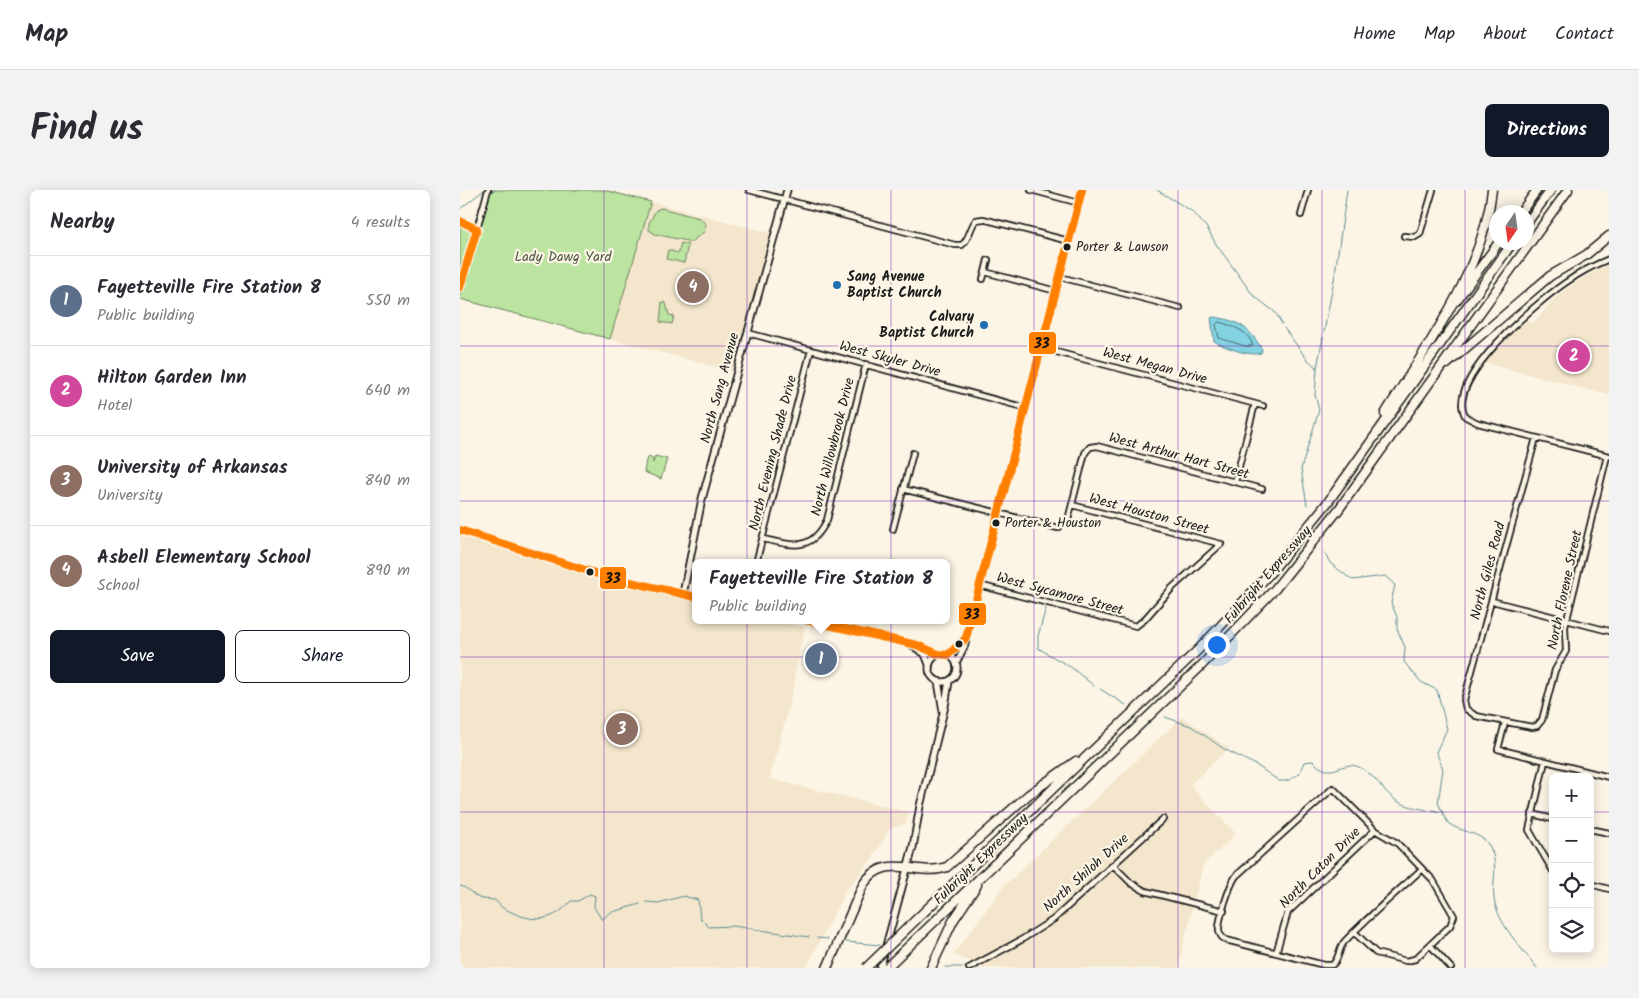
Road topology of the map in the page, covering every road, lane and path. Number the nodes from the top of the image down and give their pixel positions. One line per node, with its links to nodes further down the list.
1 (488, 190): 18 (street)
2 (749, 190): 12 (street)
3 (787, 190): 12 (street, North Sang Avenue)
4 (1031, 190): 13 (street)
5 (1082, 190): 13 (street)
6 (1308, 190): 16 (street)
7 (1433, 190): 19 (street)
8 (1492, 190): 32 (highway)
9 (1536, 190): 14 (highway)
10 (1551, 190): 15 (highway)
11 (1568, 190): 37 (highway, Fulbright Expressway)
12 (784, 199): 21 (street); 33 (street, North Sang Avenue)
13 (1079, 203): 21 (street)
14 (1526, 205)
15 (1534, 213)
16 (1301, 215)
17 (460, 221): 18 (street)
18 (477, 228): 29 (street)
19 (1404, 236)
20 (1609, 236): 37 (highway)
21 (1069, 242): 27 (street)
22 (1493, 250): 32 (highway)
23 (1507, 250): 44 (highway, Fulbright Expressway)
24 (1609, 259): 41 (street)
25 (988, 260): 26 (street)
26 (985, 272): 28 (street); 30 (street)
27 (1060, 277): 30 (street); 31 (street)
28 (983, 279)
29 (460, 287)
30 (1056, 291): 34 (street)
31 (1180, 308)
32 (1442, 321): 44 (highway)
33 (748, 333): 35 (street, West Skyler Drive); 55 (street, North Sang Avenue)
34 (1042, 348): 38 (street, West Megan Drive); 40 (street)
35 (811, 350): 36 (street, West Skyler Drive); 52 (street, North Evening Shade Drive)
36 (866, 364): 40 (street, West Skyler Drive); 52 (street, North Willowbrook Drive)
37 (1438, 372): 85 (highway, Fulbright Expressway)
38 (1255, 404): 39 (street, West Megan Drive); 45 (street)
39 (1263, 406)
40 (1026, 408): 49 (street)
41 (1536, 438): 43 (street); 57 (street, North Giles Road)
42 (913, 452): 46 (street)
43 (1608, 456): 58 (street, North Florene Street)
44 (1353, 467): 72 (highway, Fulbright Expressway)
45 (1235, 482): 47 (street, West Arthur Hart Street); 48 (street, West Arthur Hart Street)
46 (903, 489): 49 (street); 50 (street)
47 (1262, 490)
48 (1072, 505): 49 (street); 60 (street, West Houston Street)
49 (998, 514): 54 (street)
50 (893, 529)
51 (460, 530): 55 (street)
52 (763, 538): 53 (street, North Evening Shade Drive)
53 (757, 559)
54 (979, 585): 60 (street, West Sycamore Street); 62 (street)
55 (683, 594): 56 (street)
56 (692, 596)
57 (1492, 601): 58 (street); 71 (street, North Giles Road)
58 (1567, 620): 61 (street); 71 (street, North Florene Street)
59 (824, 624): 63 (street)
60 (1136, 626)
61 (1609, 631)
62 (966, 638): 65 (street); 66 (street)
63 (907, 642): 64 (street); 67 (street)
64 (938, 654): 65 (street); 67 (street)
65 (948, 655): 66 (street)
66 (957, 662): 69 (street)
67 (929, 664): 68 (street)
68 (938, 681): 69 (street); 70 (street)
69 (948, 681): 70 (street)
70 (943, 711): 83 (street)
71 (1505, 723): 73 (street)
72 (1096, 747): 83 (highway); 93 (highway, Fulbright Expressway, bridge)
73 (1545, 761): 74 (street); 75 (street)
74 (1609, 777)
75 (1532, 814): 76 (street); 82 (street)
76 (1549, 818)
77 (1162, 819): 81 (street, North Shiloh Drive)
78 (1374, 830): 84 (street); 88 (street); 91 (street, North Caton Drive)
79 (1594, 830): 80 (street)
80 (1609, 833)
81 (1113, 865): 88 (street); 97 (street, North Shiloh Drive)
82 (1549, 865)
83 (908, 867): 92 (highway); 94 (street)
84 (1422, 869): 89 (street); 90 (street)
85 (986, 872): 95 (highway, Fulbright Expressway); 96 (highway)
86 (1594, 885): 87 (street)
87 (1609, 889)
88 (1224, 912): 91 (street)
89 (1354, 932): 90 (street); 91 (street)
90 (1430, 946): 98 (street)
91 (1276, 953)
92 (827, 968)
93 (866, 968)
94 (880, 968)
95 (886, 968)
96 (931, 968)
97 (969, 968)
98 (1451, 968)

